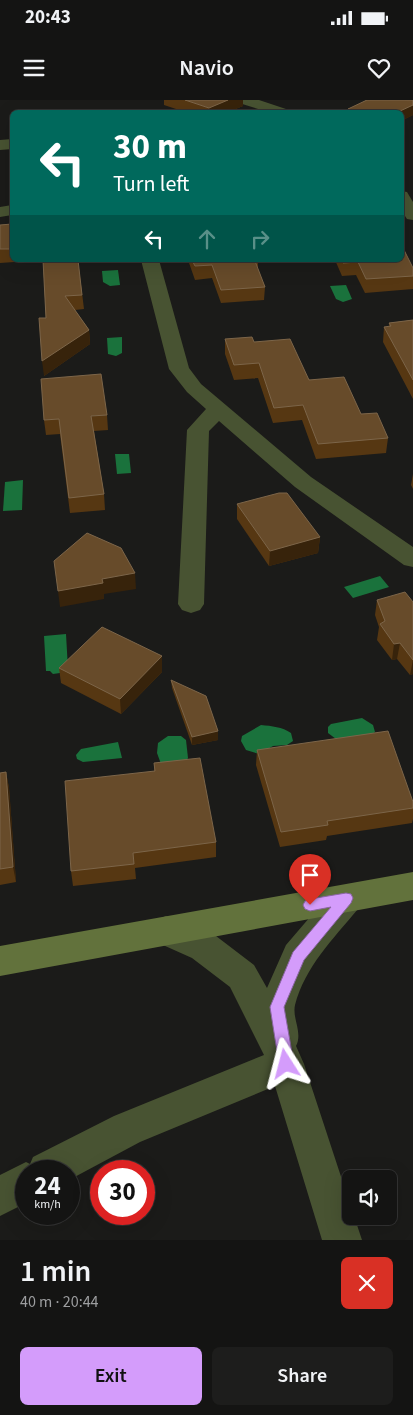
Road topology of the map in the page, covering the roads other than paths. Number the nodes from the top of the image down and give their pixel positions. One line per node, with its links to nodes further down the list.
1 (244, 100): 2 (street)
2 (275, 110)
3 (404, 201): 4 (street)
4 (413, 215)
5 (151, 262): 6 (street)
6 (217, 410): 7 (street); 8 (street)
7 (413, 559)
8 (191, 604)
9 (413, 886): 10 (street)
10 (346, 898): 11 (street); 13 (street)
11 (166, 931): 12 (street); 13 (street)
12 (0, 961)
13 (286, 1064): 14 (street); 17 (street)
14 (68, 1160)
15 (15, 1188): 16 (street)
16 (0, 1196)
17 (342, 1240)

